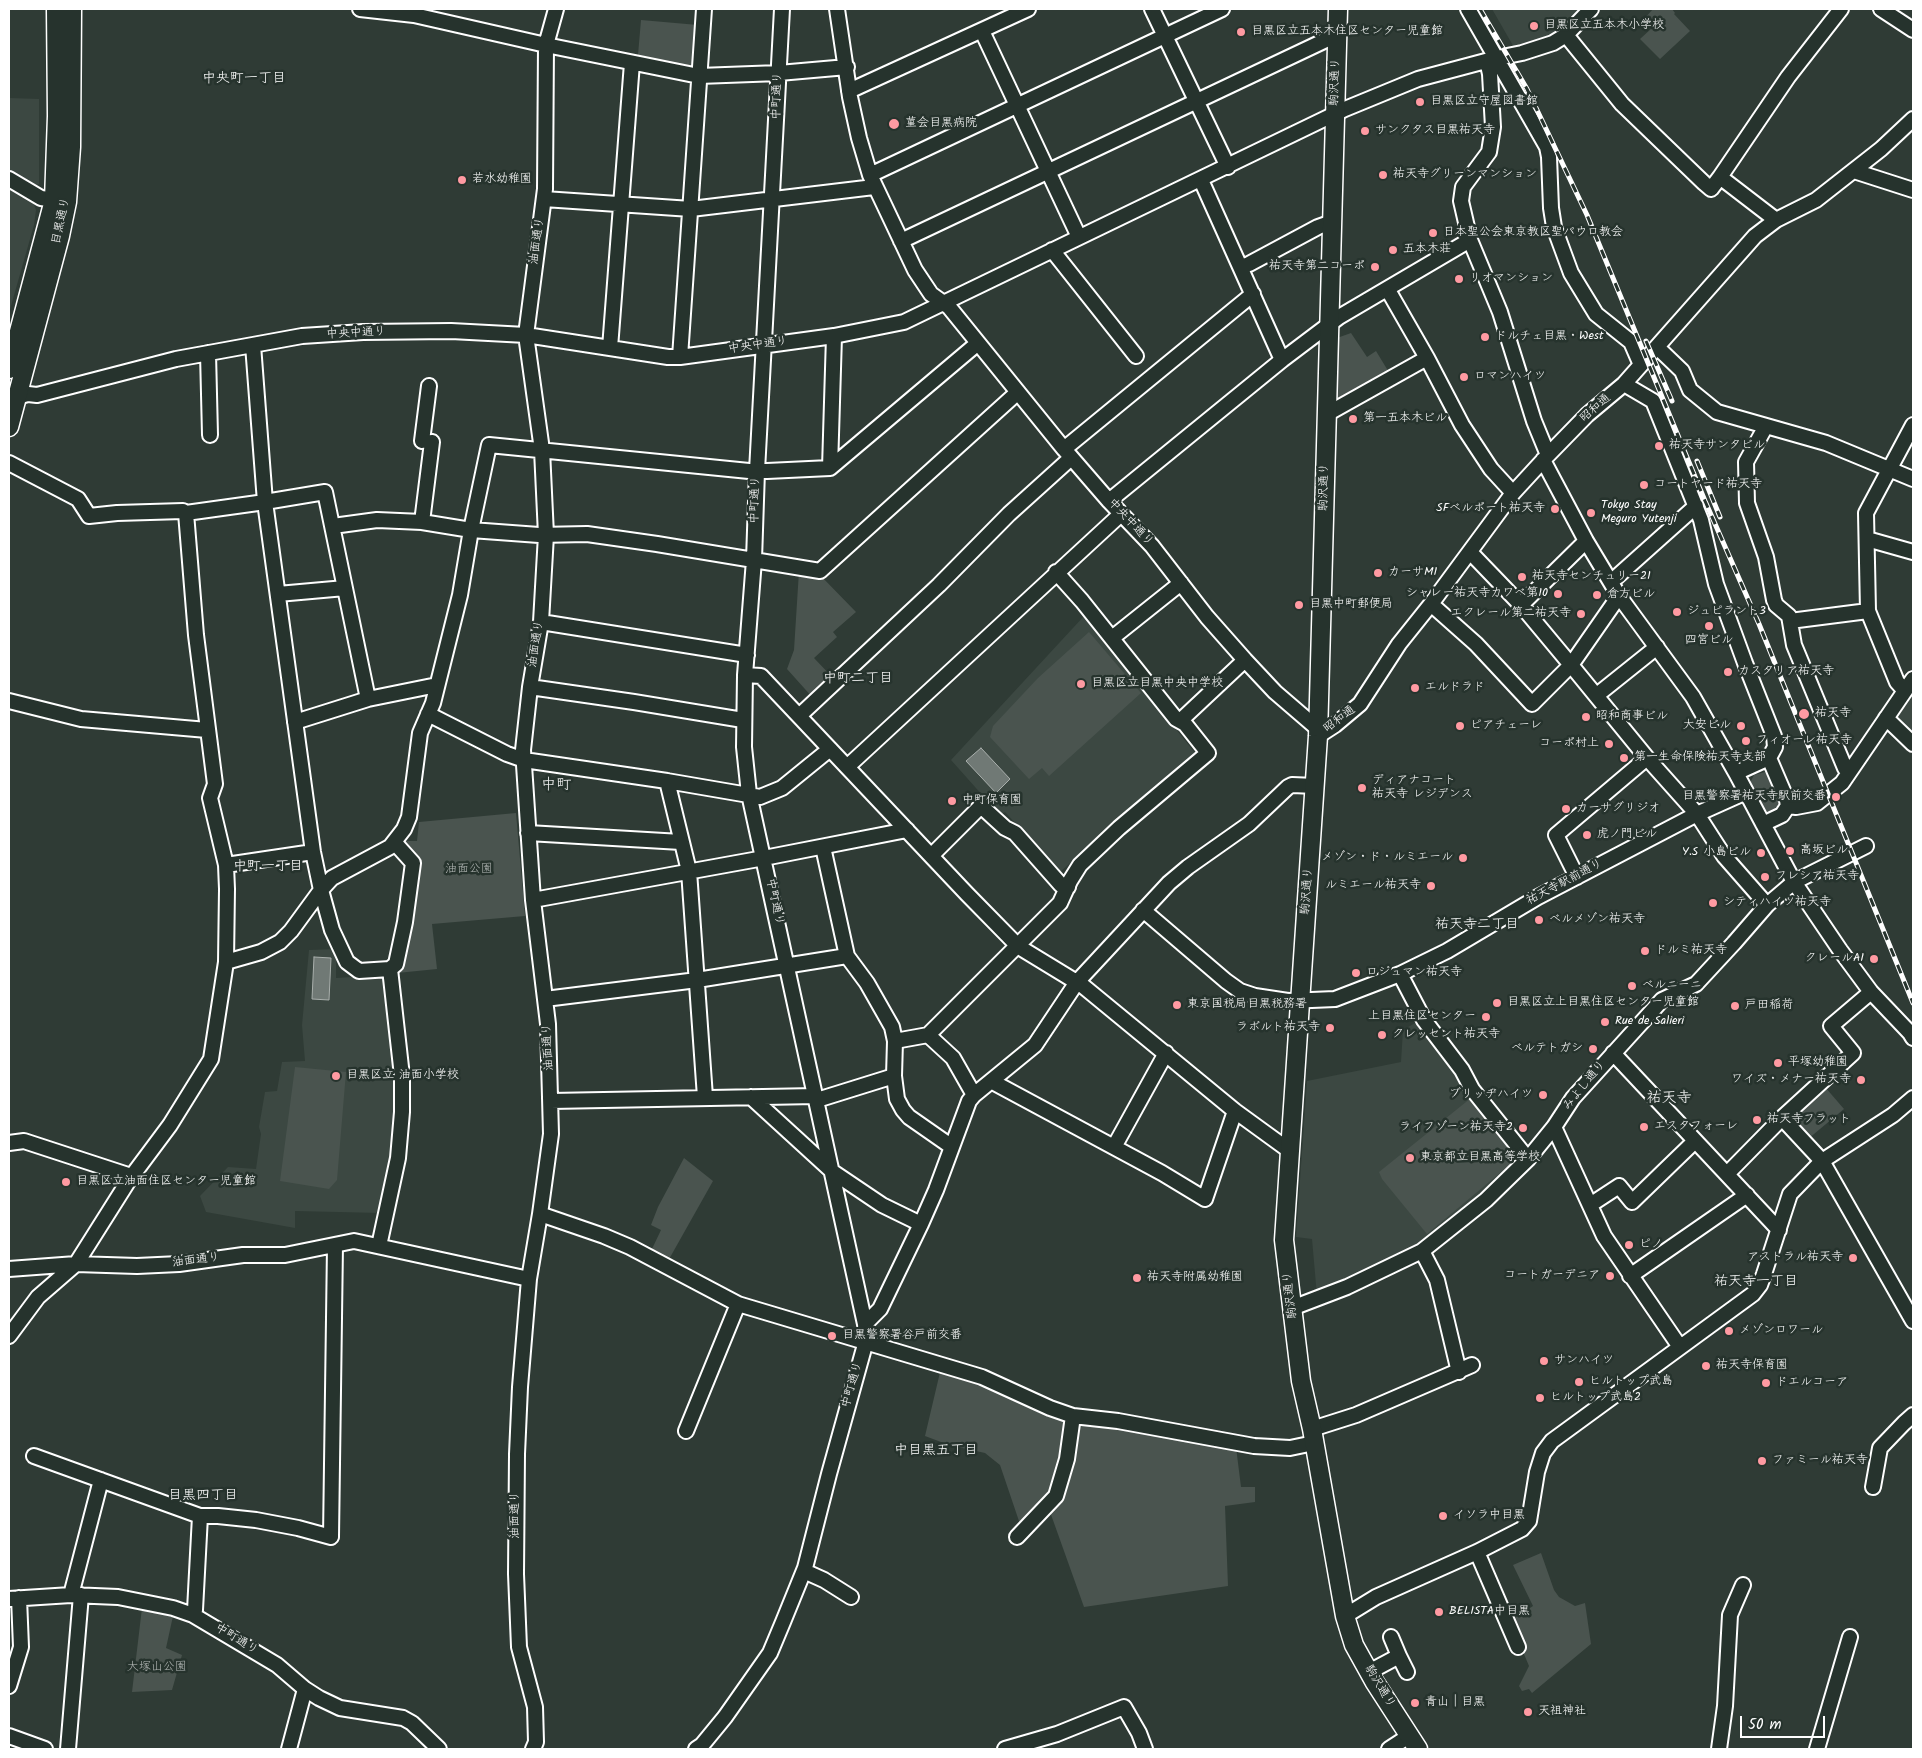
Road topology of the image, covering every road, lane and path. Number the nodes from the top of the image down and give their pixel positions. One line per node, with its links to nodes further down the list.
1 (56, 9): 42 (main road, 目黒通り)
2 (72, 9): 42 (main road, 目黒通り)
3 (360, 9): 21 (street)
4 (556, 9): 21 (street, 油面通り)
5 (704, 9): 26 (street)
6 (782, 9): 25 (street, 中町通り)
7 (837, 9): 24 (street)
8 (1028, 9): 17 (street)
9 (1152, 9): 18 (street)
10 (1222, 9): 18 (street)
11 (1338, 9): 20 (main road, 駒沢通り)
12 (1468, 9): 22 (street)
13 (1591, 9): 19 (street)
14 (1841, 9): 35 (street)
15 (1881, 9): 16 (street)
16 (1913, 30)
17 (982, 31): 27 (street); 29 (street)
18 (1164, 35): 28 (street); 29 (street)
19 (1566, 35): 22 (street); 35 (street)
20 (1338, 37): 28 (street); 30 (main road, 駒沢通り)
21 (546, 45): 23 (street); 40 (street, 油面通り)
22 (1492, 59): 30 (street); 48 (street); 68 (street)
23 (632, 63): 26 (street); 43 (street)
24 (847, 67): 25 (street); 27 (street)
25 (779, 74): 26 (street); 41 (street, 中町通り)
26 (699, 76): 44 (street)
27 (849, 91): 38 (street)
28 (1196, 102): 32 (street); 34 (street)
29 (1017, 105): 34 (street); 38 (street)
30 (1334, 115): 32 (street); 46 (main road, 駒沢通り)
31 (1913, 118): 33 (street, 昭和通)
32 (1228, 167): 37 (street)
33 (1854, 171): 39 (street); 45 (street, 昭和通)
34 (1049, 172): 47 (street); 49 (street)
35 (1720, 177): 45 (street)
36 (9, 179): 42 (street)
37 (1201, 180): 47 (street); 51 (street)
38 (872, 181): 41 (street); 49 (street)
39 (1913, 190)
40 (544, 198): 43 (street); 56 (street, 油面通り)
41 (773, 200): 44 (street); 60 (street, 中町通り)
42 (61, 201): 69 (main road, 目黒通り); 73 (main road, 目黒通り)
43 (621, 204): 44 (street); 62 (street)
44 (691, 209): 65 (street)
45 (1776, 220): 61 (street, 昭和通)
46 (1332, 222): 51 (street); 55 (main road, 駒沢通り)
47 (1079, 237): 50 (street)
48 (1470, 240): 52 (street); 81 (street)
49 (901, 241): 54 (street)
50 (1052, 250): 54 (street); 64 (street)
51 (1241, 267): 53 (street)
52 (1388, 290): 55 (street); 66 (street)
53 (1253, 294): 67 (street); 80 (street)
54 (944, 303): 57 (street, 中央中通り); 58 (street, 中央中通り)
55 (1330, 325): 67 (street); 74 (main road, 駒沢通り)
56 (526, 335): 59 (street, 中央中通り); 62 (street, 中央中通り); 79 (street, 油面通り)
57 (834, 336): 60 (street, 中央中通り); 83 (street)
58 (978, 343): 72 (street, 中央中通り); 83 (street)
59 (253, 345): 63 (street, 中央中通り); 89 (street)
60 (764, 345): 65 (street, 中央中通り); 85 (street, 中町通り)
61 (1657, 347): 68 (street, 昭和通); 76 (street)
62 (610, 348): 65 (street, 中央中通り)
63 (208, 353): 73 (street, 中央中通り); 78 (street)
64 (1136, 356)
65 (680, 357)
66 (1427, 358): 74 (street); 87 (street)
67 (1282, 360): 88 (street)
68 (1641, 365): 70 (street, 昭和通)
69 (9, 369)
70 (1624, 384): 81 (street, 昭和通); 90 (street)
71 (429, 386): 93 (street)
72 (1018, 392): 80 (street, 中央中通り); 101 (street)
73 (13, 398): 77 (main road, 目黒通り)
74 (1327, 414): 133 (main road, 駒沢通り)
75 (1913, 425): 84 (street)
76 (1766, 426): 84 (street); 111 (street)
77 (9, 427)
78 (210, 436)
79 (542, 450): 85 (street); 95 (street); 96 (street, 油面通り)
80 (1067, 454): 88 (street, 中央中通り); 127 (street)
81 (1545, 457): 87 (street, 昭和通); 98 (street)
82 (9, 463): 91 (street)
83 (830, 468): 85 (street)
84 (1890, 470): 86 (street); 97 (street)
85 (756, 471): 101 (street, 中町通り)
86 (1913, 480)
87 (1513, 493): 99 (street, 昭和通)
88 (1109, 501): 92 (street, 中央中通り)
89 (265, 502): 91 (street); 94 (street); 106 (street)
90 (1696, 506): 103 (street); 137 (street)
91 (186, 513): 132 (street)
92 (1122, 514): 102 (street); 104 (street, 中央中通り)
93 (422, 522): 94 (street); 95 (street)
94 (333, 526): 105 (street)
95 (471, 530): 96 (street); 120 (street)
96 (546, 535): 101 (street); 112 (street, 油面通り)
97 (1867, 540): 100 (street); 110 (street)
98 (1586, 541): 103 (street); 109 (street)
99 (1470, 552): 108 (street, 昭和通); 109 (street)
100 (1913, 552)
101 (754, 560): 115 (street, 中町通り)
102 (1056, 572): 113 (street); 139 (street)
103 (1611, 582): 107 (street)
104 (1181, 583): 113 (street); 116 (street, 中央中通り)
105 (345, 588): 106 (street); 124 (street)
106 (278, 594): 131 (street)
107 (1620, 596): 114 (street); 117 (street)
108 (1431, 604): 117 (street); 133 (street, 昭和通)
109 (1521, 605): 117 (street)
110 (1868, 612): 111 (street); 122 (street)
111 (1790, 621): 141 (street)
112 (541, 622): 115 (street); 121 (street, 油面通り)
113 (1112, 638): 130 (street)
114 (1657, 647): 123 (street); 140 (street)
115 (746, 655): 118 (street, 中町通り)
116 (1245, 660): 130 (street); 133 (street, 中央中通り)
117 (1571, 664): 123 (street)
118 (745, 675): 127 (street); 129 (street, 中町通り)
119 (1913, 680): 122 (street)
120 (437, 685): 124 (street); 126 (street)
121 (530, 687): 129 (street); 138 (street, 油面通り)
122 (1905, 691): 128 (street)
123 (1597, 695): 136 (street)
124 (368, 699): 131 (street)
125 (9, 701): 132 (street)
126 (428, 714): 138 (street); 152 (street)
127 (800, 716): 135 (street)
128 (1886, 718): 134 (street); 141 (street)
129 (743, 720): 145 (street, 中町通り)
130 (1180, 721): 162 (street)
131 (295, 722): 155 (street)
132 (207, 730): 158 (street)
133 (1318, 733): 143 (main road, 駒沢通り)
134 (1913, 744)
135 (830, 749): 139 (street); 145 (street)
136 (1648, 758): 147 (street); 160 (street)
137 (1770, 758): 140 (street); 146 (street)
138 (524, 760): 142 (street); 150 (street, 油面通り)
139 (847, 767): 149 (street)
140 (1736, 772): 144 (street)
141 (1850, 772): 146 (street)
142 (667, 780): 145 (street); 151 (street)
143 (1316, 786): 166 (street); 177 (main road, 駒沢通り)
144 (1746, 792): 147 (street, 祐天寺駅前通り); 148 (street)
145 (749, 794): 157 (street, 中町通り)
146 (1788, 806): 148 (street)
147 (1697, 814): 160 (street, 祐天寺駅前通り); 165 (street)
148 (1763, 824): 161 (street)
149 (907, 830): 154 (street); 156 (street)
150 (528, 832): 151 (street); 164 (street, 油面通り)
151 (681, 842): 159 (street)
152 (395, 843): 163 (street); 171 (street)
153 (1866, 846): 161 (street, みよし通り)
154 (823, 847): 157 (street); 168 (street)
155 (313, 852): 158 (street); 163 (street)
156 (932, 855): 162 (street); 167 (street)
157 (764, 858): 159 (street); 170 (street, 中町通り)
158 (226, 865): 169 (street)
159 (689, 872): 164 (street); 173 (street)
160 (1576, 877): 172 (street, 祐天寺駅前通り)
161 (1794, 882): 165 (street, みよし通り); 175 (street)
162 (1068, 887): 167 (street)
163 (321, 890): 169 (street); 171 (street)
164 (533, 900): 176 (street, 油面通り)
165 (1767, 905): 182 (street, みよし通り)
166 (1143, 910): 174 (street); 177 (street, 祐天寺駅前通り)
167 (1017, 944): 174 (street); 179 (street)
168 (847, 956): 170 (street); 180 (street)
169 (226, 962): 203 (street)
170 (788, 966): 173 (street); 188 (street, 中町通り)
171 (390, 969): 210 (street)
172 (1400, 974): 177 (street, 祐天寺駅前通り); 199 (street)
173 (697, 980): 176 (street); 186 (street)
174 (1077, 982): 181 (street); 184 (street)
175 (1871, 992): 178 (street); 192 (street)
176 (545, 999): 190 (street, 油面通り)
177 (1300, 1001): 198 (main road, 駒沢通り)
178 (1912, 1034)
179 (928, 1035): 180 (street); 185 (street)
180 (895, 1042): 183 (street)
181 (1166, 1053): 191 (street); 197 (street)
182 (1613, 1053): 193 (street, みよし通り); 194 (street)
183 (894, 1076): 188 (street); 196 (street)
184 (991, 1081): 185 (street); 197 (street)
185 (974, 1095): 196 (street)
186 (705, 1097): 187 (street); 190 (street)
187 (751, 1097): 188 (street); 201 (street)
188 (816, 1098): 201 (street, 中町通り)
189 (1913, 1098): 200 (street)
190 (551, 1101): 206 (street, 油面通り)
191 (1235, 1111): 197 (street); 198 (street)
192 (1782, 1118): 200 (street); 202 (street)
193 (1554, 1127): 199 (street, みよし通り); 205 (street)
194 (1696, 1141): 202 (street); 205 (street)
195 (9, 1143): 203 (street)
196 (952, 1147): 207 (street)
197 (1114, 1147)
198 (1290, 1151): 217 (main road, 駒沢通り)
199 (1528, 1159): 211 (street, みよし通り)
200 (1822, 1161): 208 (street); 218 (street)
201 (833, 1172): 207 (street); 219 (street, 中町通り)
202 (1726, 1174): 204 (street)
203 (132, 1176): 212 (street)
204 (1747, 1195): 208 (street); 214 (street)
205 (1590, 1205): 214 (street)
206 (540, 1214): 215 (street, 油面通り); 216 (street)
207 (921, 1224): 219 (street)
208 (1779, 1230): 222 (street)
209 (335, 1245): 210 (street, 油面通り); 212 (street, 油面通り); 232 (street)
210 (379, 1246): 215 (street, 油面通り)
211 (1422, 1251): 217 (street, みよし通り); 224 (street)
212 (76, 1264): 213 (street, 油面通り); 220 (street)
213 (9, 1269)
214 (1630, 1276): 222 (street)
215 (529, 1279): 257 (street, 油面通り)
216 (738, 1304): 221 (street); 227 (street)
217 (1292, 1308): 228 (main road, 駒沢通り)
218 (1913, 1321)
219 (865, 1324): 221 (street, 中町通り)
220 (9, 1336)
221 (866, 1341): 226 (street); 235 (street, 中町通り)
222 (1680, 1347): 234 (street)
223 (1472, 1365): 224 (street)
224 (1460, 1372): 228 (street)
225 (1913, 1415): 231 (street)
226 (1073, 1416): 228 (street); 233 (street)
227 (686, 1431)
228 (1313, 1436): 241 (main road, 駒沢通り)
229 (34, 1456): 230 (street)
230 (101, 1480): 232 (street); 237 (street)
231 (1873, 1487)
232 (200, 1516): 240 (street)
233 (1017, 1537)
234 (1477, 1552): 241 (street); 244 (street)
235 (804, 1571): 238 (street); 258 (street, 中町通り)
236 (1742, 1585): 262 (street)
237 (76, 1595): 239 (street, 中町通り); 240 (street, 中町通り); 254 (street)
238 (851, 1597)
239 (14, 1598): 248 (street)
240 (193, 1615): 249 (street, 中町通り)
241 (1345, 1616): 246 (main road, 駒沢通り)
242 (1391, 1637): 245 (street)
243 (1850, 1637): 263 (street)
244 (1518, 1647)
245 (1399, 1656): 246 (street); 247 (street)
246 (1369, 1672): 251 (main road, 駒沢通り)
247 (1407, 1672)
248 (9, 1686)
249 (305, 1689): 255 (street); 256 (street, 中町通り)
250 (9, 1736): 253 (street)
251 (1414, 1743): 261 (street)
252 (1036, 1745): 259 (street); 260 (street)
253 (45, 1749)
254 (68, 1749)
255 (289, 1749)
256 (439, 1749)
257 (533, 1749)
258 (696, 1749)
259 (1006, 1749)
260 (1145, 1749)
261 (1390, 1749)
262 (1719, 1749)
263 (1817, 1749)

